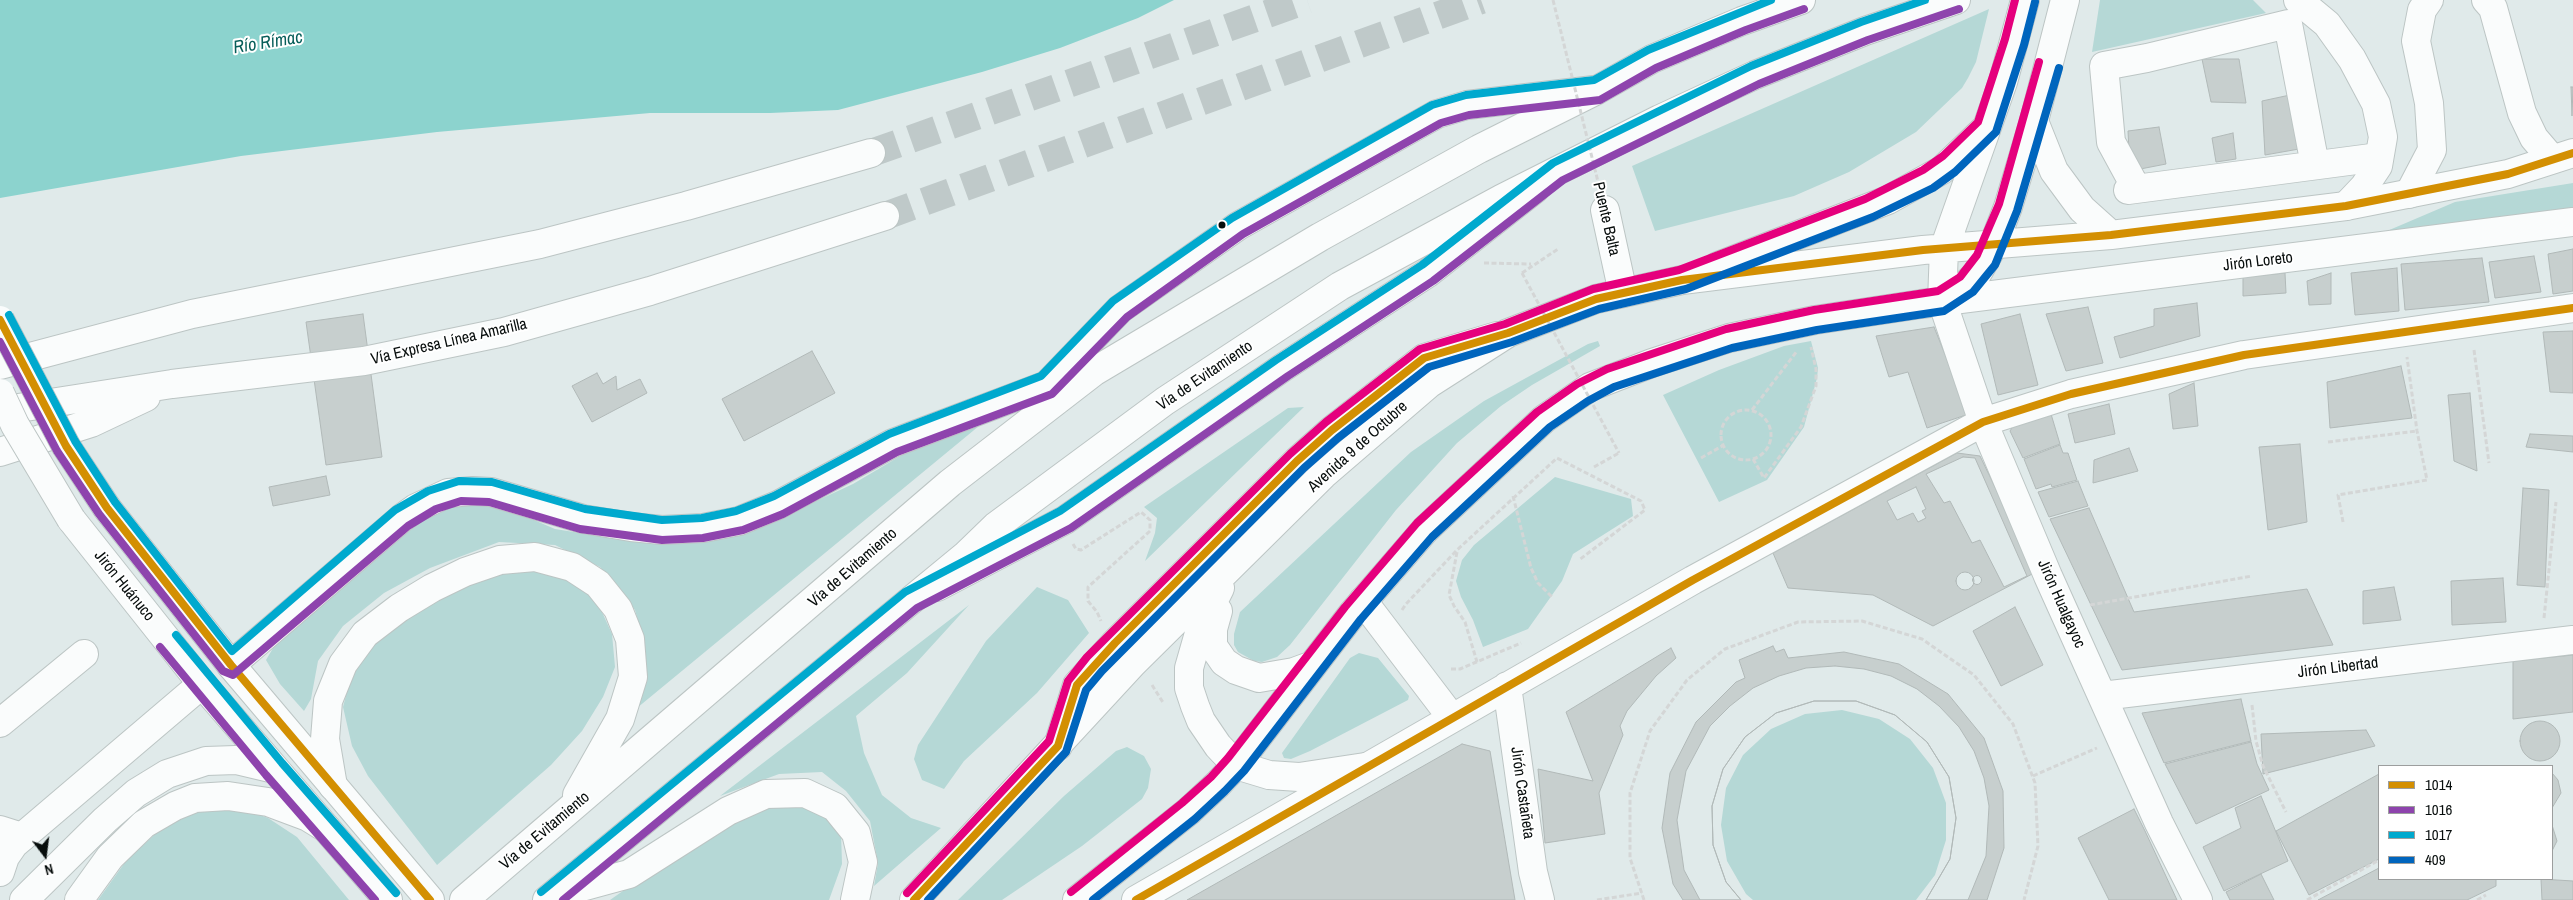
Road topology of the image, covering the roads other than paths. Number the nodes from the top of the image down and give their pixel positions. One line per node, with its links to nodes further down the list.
1 (1801, 0): 8 (main road, Vía de Evitamiento)
2 (1956, 0): 15 (main road, Vía de Evitamiento)
3 (2298, 0): 12 (main road)
4 (2429, 0): 16 (main road)
5 (2486, 0): 13 (main road)
6 (2024, 8): 10 (main road)
7 (2062, 11): 9 (main road)
8 (1598, 90): 31 (main road, Vía de Evitamiento); 33 (main road)
9 (2034, 121): 21 (main road); 22 (main road)
10 (1987, 127): 23 (main road); 24 (main road)
11 (871, 153): 30 (main road)
12 (2379, 157): 14 (main road); 17 (main road)
13 (2566, 162): 16 (main road)
14 (2315, 165): 14 (main road)
15 (1558, 171): 40 (main road); 40 (main road, Vía de Evitamiento)
16 (2409, 194): 17 (main road)
17 (2346, 206): 21 (main road)
18 (1605, 210): 25 (main road, Puente Balta)
19 (885, 216): 32 (main road, Vía Expresa Línea Amarilla)
20 (2573, 222): 26 (main road, Jirón Loreto)
21 (2111, 235): 22 (main road)
22 (1993, 246): 23 (main road); 26 (main road)
23 (1944, 249): 24 (main road, Avenida 9 de Octubre); 26 (main road)
24 (1682, 280): 25 (main road, Avenida 9 de Octubre)
25 (1623, 293): 29 (main road, Avenida 9 de Octubre)
26 (1942, 302): 36 (main road, Jirón Hualgayoc); 41 (main road)
27 (2573, 308): 36 (main road)
28 (0, 320): 44 (main road, bridge)
29 (1508, 333): 39 (main road, Avenida 9 de Octubre); 51 (main road)
30 (0, 364)
31 (1095, 372): 33 (main road); 37 (main road, Vía de Evitamiento)
32 (172, 384): 35 (main road, Vía Expresa Línea Amarilla); 38 (main road)
33 (1047, 385): 37 (main road); 44 (main road)
34 (0, 394): 46 (main road, Jirón Huánuco, bridge)
35 (0, 410)
36 (1983, 422): 47 (main road); 48 (main road, Jirón Hualgayoc)
37 (1027, 425): 56 (main road, Vía de Evitamiento)
38 (0, 452)
39 (1230, 568): 45 (main road); 51 (main road, Avenida 9 de Octubre); 52 (main road)
40 (911, 600): 61 (main road, Vía de Evitamiento)
41 (1363, 601): 45 (main road); 49 (main road)
42 (2573, 640): 48 (main road, Jirón Libertad)
43 (84, 654): 50 (main road)
44 (231, 665): 55 (main road)
45 (1313, 665): 52 (main road)
46 (202, 684): 54 (main road, Jirón Huánuco); 58 (main road)
47 (1507, 686): 49 (main road); 70 (main road, Jirón Castañeta)
48 (2102, 696): 71 (main road, Jirón Hualgayoc)
49 (1452, 718): 53 (main road)
50 (0, 723)
51 (1058, 746): 67 (main road, Avenida 9 de Octubre)
52 (1236, 765): 53 (main road); 68 (main road)
53 (1365, 767): 69 (main road)
54 (274, 769): 57 (main road, Jirón Huánuco); 62 (main road)
55 (332, 786): 56 (main road); 64 (main road)
56 (566, 814): 65 (main road, Vía de Evitamiento)
57 (326, 828): 60 (main road, Jirón Huánuco); 63 (main road)
58 (7, 843): 59 (main road)
59 (0, 872)
60 (386, 897)
61 (551, 897): 66 (main road)
62 (24, 900)
63 (79, 900)
64 (430, 900)
65 (464, 900)
66 (855, 900)
67 (914, 900)
68 (1076, 900)
69 (1136, 900)
70 (1540, 900)
71 (2198, 900)

